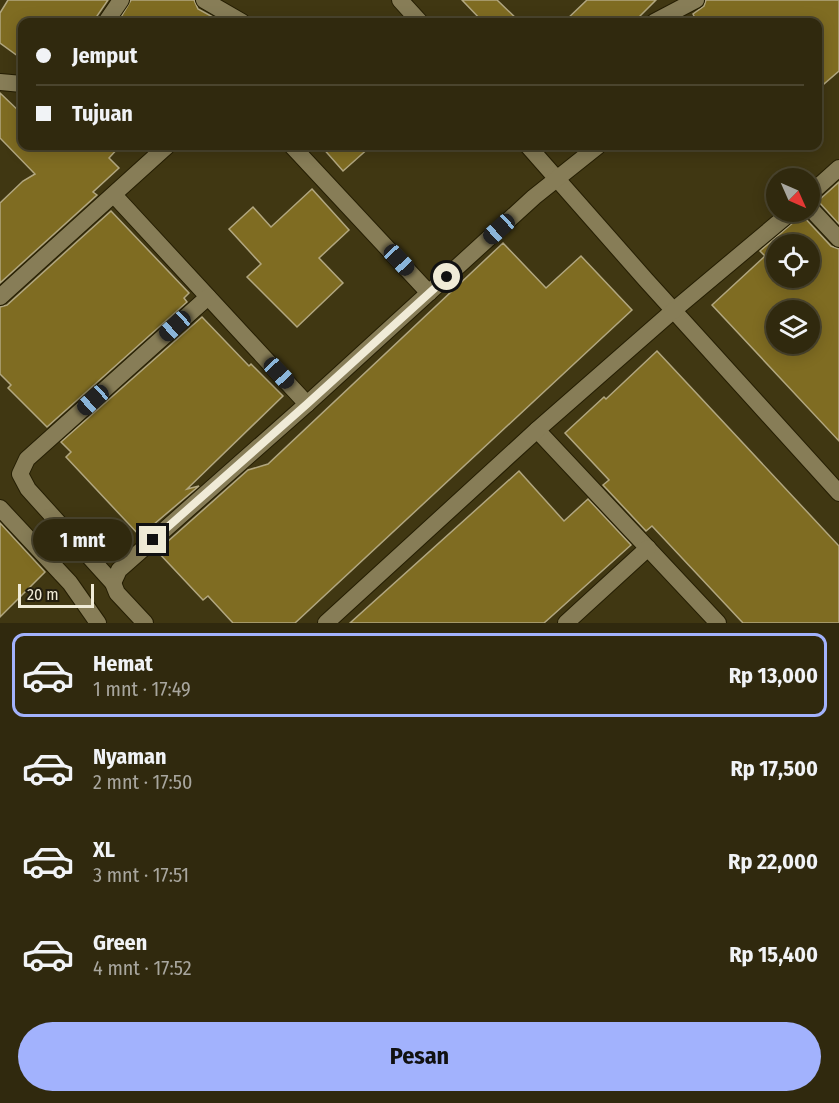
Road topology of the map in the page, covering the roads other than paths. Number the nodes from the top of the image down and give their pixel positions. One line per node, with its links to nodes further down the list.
1 (121, 0): 5 (street)
2 (204, 0): 6 (street)
3 (400, 0): 7 (street)
4 (696, 0): 8 (street)
5 (109, 18)
6 (235, 18)
7 (416, 18)
8 (662, 18)
9 (0, 82): 10 (street)
10 (18, 84)
11 (163, 150): 18 (street)
12 (296, 150): 22 (street)
13 (532, 150): 16 (street)
14 (593, 150): 16 (street)
15 (839, 168): 17 (street)
16 (558, 179): 22 (street); 25 (street)
17 (820, 185)
18 (114, 195): 23 (street); 24 (street)
19 (820, 219): 21 (street)
20 (779, 222): 25 (street)
21 (839, 239)
22 (429, 293): 26 (street)
23 (0, 297)
24 (208, 297): 26 (street); 31 (street)
25 (674, 310): 27 (street); 28 (street)
26 (307, 404): 31 (street)
27 (537, 430): 30 (street); 34 (street)
28 (839, 493)
29 (0, 508): 32 (street)
30 (648, 548): 35 (street); 36 (street)
31 (113, 583): 33 (street)
32 (98, 623)
33 (145, 623)
34 (326, 623)
35 (566, 623)
36 (718, 623)

